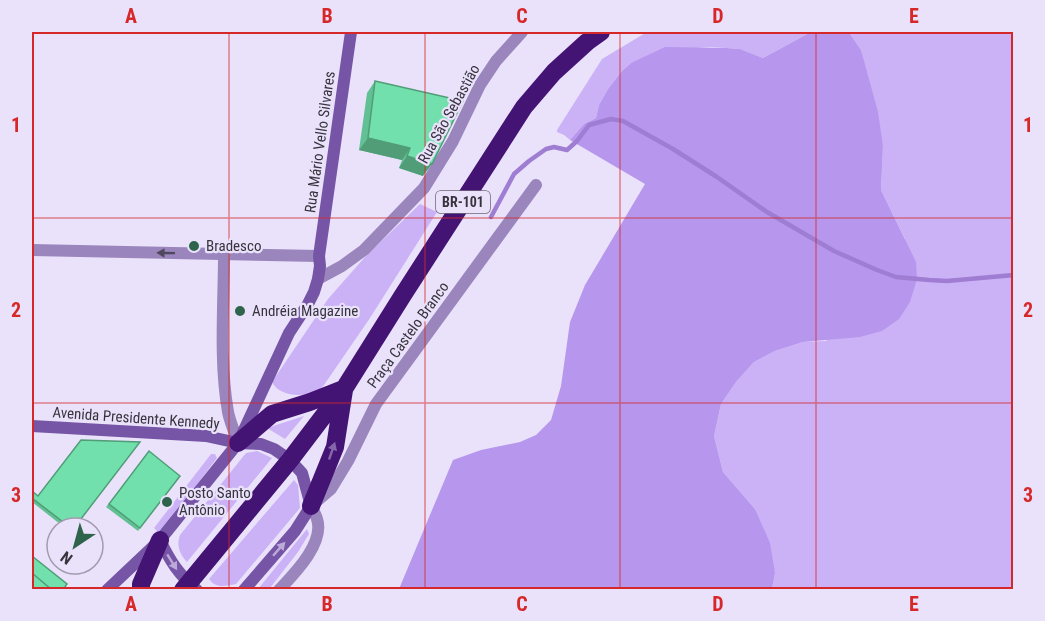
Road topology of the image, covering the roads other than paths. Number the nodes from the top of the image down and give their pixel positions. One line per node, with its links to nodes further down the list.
1 (351, 32): 7 (main road, Rua Mário Vello Silvares)
2 (522, 32): 8 (street, Rua São Sebastião)
3 (601, 32): 9 (highway, BR-101)
4 (536, 185): 13 (street, Praça Castelo Branco)
5 (32, 250): 6 (street, one-way to 5)
6 (224, 254): 7 (street); 11 (street)
7 (320, 256): 8 (main road, Rua Mário Vello Silvares)
8 (318, 279): 11 (main road, Rua Mário Vello Silvares)
9 (344, 389): 11 (highway); 12 (highway, BR-101); 13 (highway, one-way to 9)
10 (32, 426): 11 (main road, Avenida Presidente Kennedy)
11 (238, 443): 12 (main road, Avenida Presidente Kennedy); 14 (main road)
12 (290, 460): 13 (main road); 15 (highway, BR-101)
13 (311, 506): 18 (main road, Praça Castelo Branco, one-way to 13); 19 (street)
14 (160, 540): 15 (main road, one-way to 15); 16 (main road); 17 (highway)
15 (189, 587)
16 (107, 590)
17 (141, 590)
18 (244, 590)
19 (279, 590)

